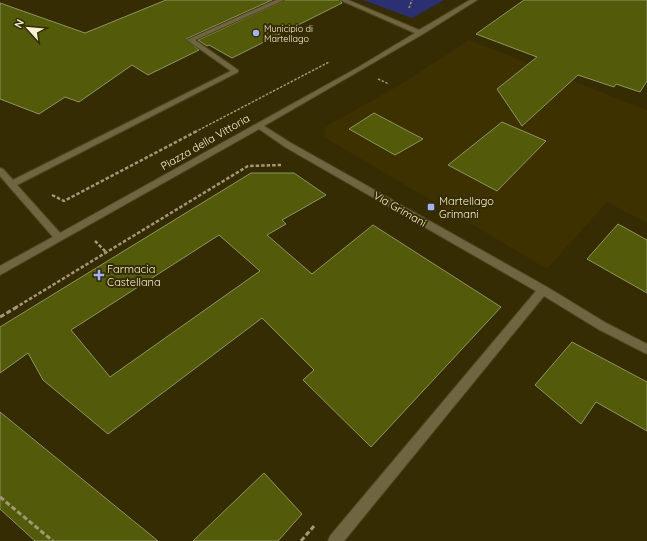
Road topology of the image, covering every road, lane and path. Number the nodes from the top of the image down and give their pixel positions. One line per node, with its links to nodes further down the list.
1 (281, 0): 9 (street)
2 (343, 0): 4 (street)
3 (474, 0): 4 (street, Piazza della Vittoria)
4 (421, 33): 6 (street, Piazza della Vittoria)
5 (330, 61): 10 (path)
6 (258, 125): 11 (street, Piazza della Vittoria); 15 (street, Via Grimani)
7 (287, 165): 13 (path)
8 (0, 171): 9 (street)
9 (12, 184): 11 (street)
10 (52, 195)
11 (59, 238): 14 (street, Piazza della Vittoria)
12 (94, 239): 13 (path)
13 (107, 253): 16 (path)
14 (0, 271)
15 (543, 290): 17 (street, Via Grimani); 22 (street)
16 (0, 317)
17 (647, 349)
18 (0, 498): 20 (path)
19 (317, 523): 21 (path)
20 (53, 541)
21 (301, 541)
22 (335, 541)

